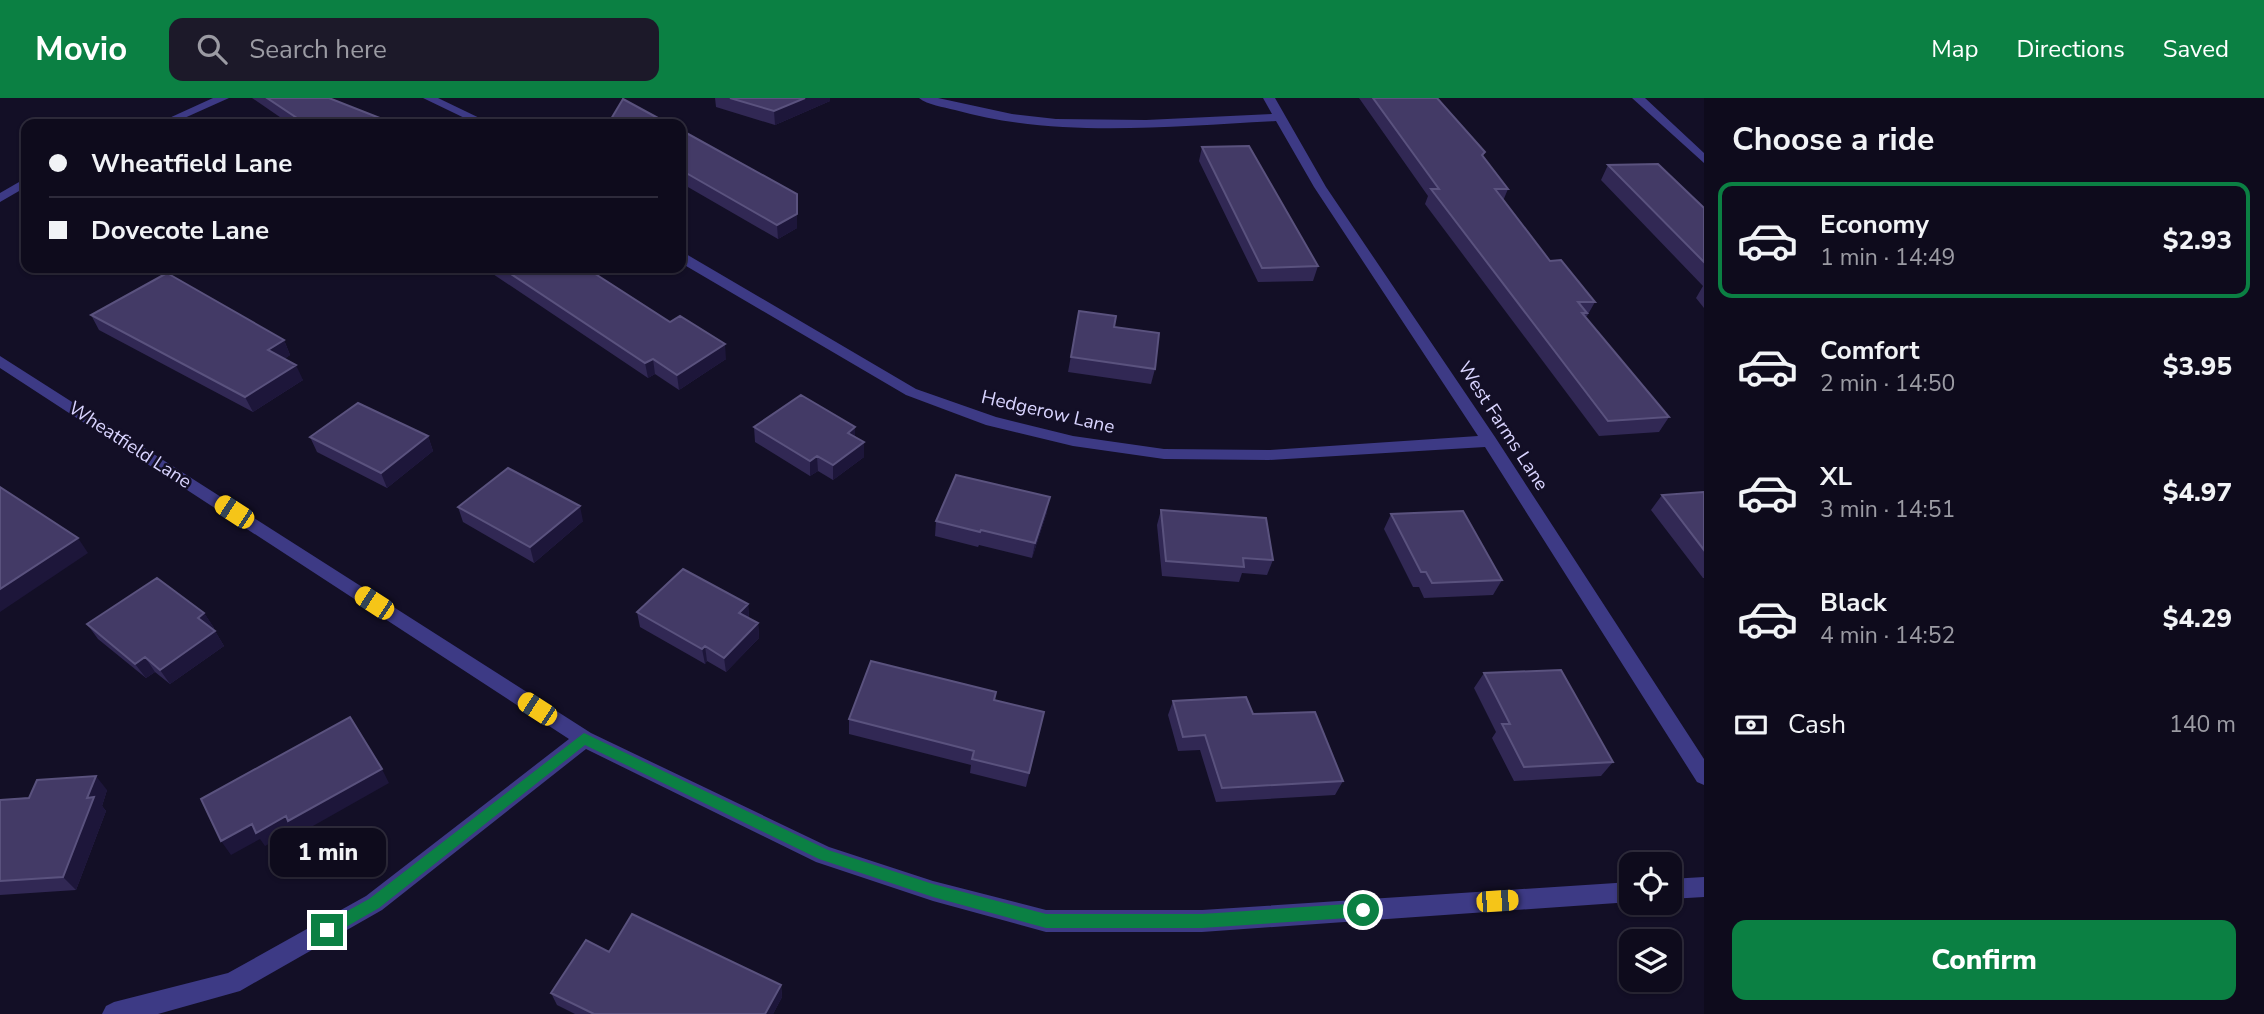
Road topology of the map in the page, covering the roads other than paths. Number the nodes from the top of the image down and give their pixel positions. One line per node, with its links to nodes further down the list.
1 (223, 98): 7 (street)
2 (429, 98): 8 (street)
3 (925, 98): 6 (street)
4 (1269, 98): 6 (street, West Farms Lane)
5 (1638, 98): 9 (street)
6 (1280, 117): 14 (street, West Farms Lane)
7 (174, 119)
8 (475, 119)
9 (1704, 159)
10 (21, 185): 11 (street)
11 (0, 198)
12 (686, 260): 14 (street, Hedgerow Lane)
13 (0, 361): 15 (street, Wheatfield Lane)
14 (1489, 441): 16 (street, West Farms Lane)
15 (584, 739): 19 (street, Wheatfield Lane); 20 (street)
16 (1704, 776)
17 (1704, 887): 18 (street)
18 (1682, 888)
19 (1619, 893)
20 (114, 1014)

